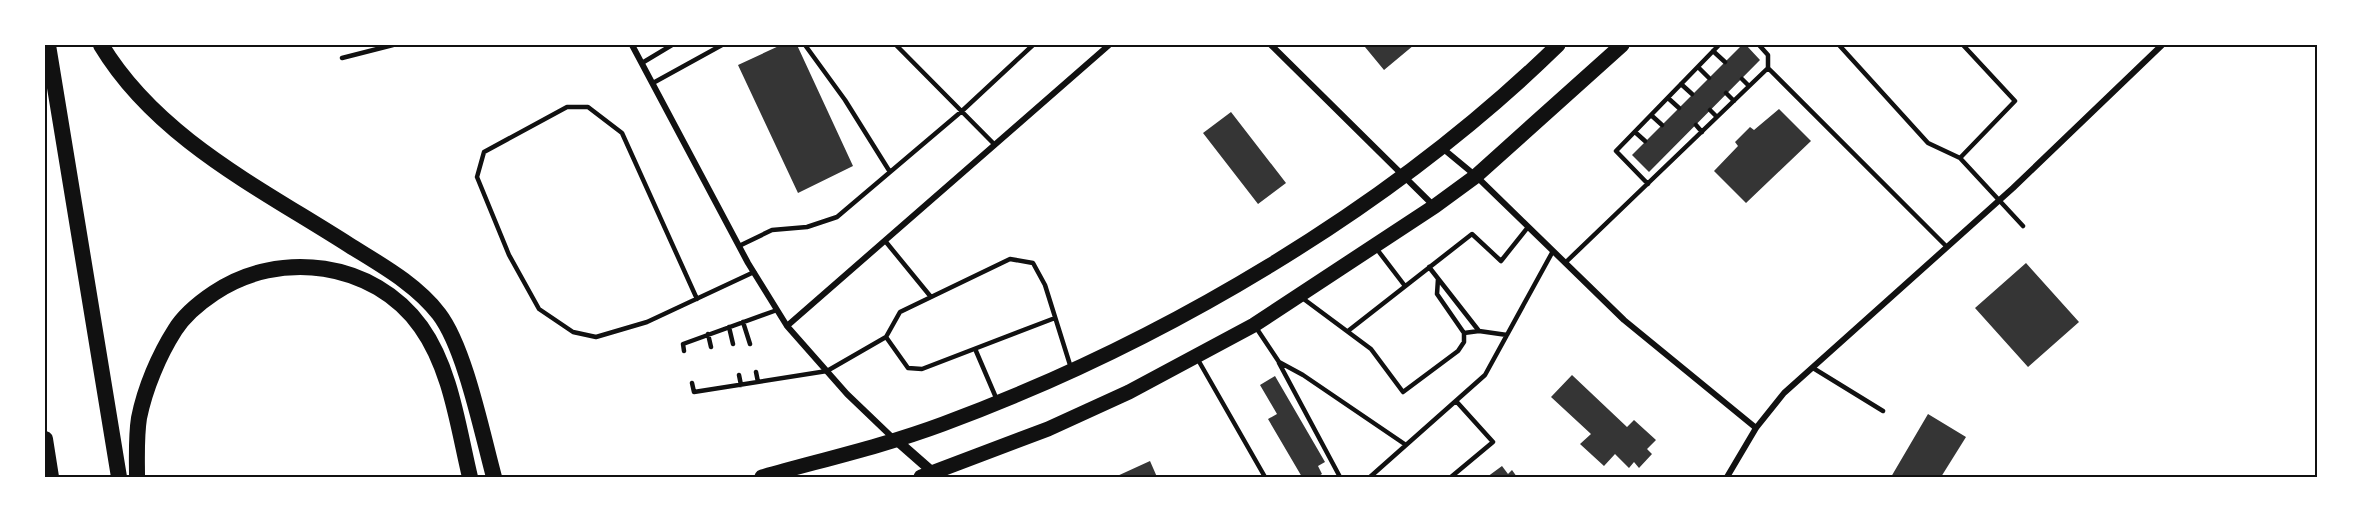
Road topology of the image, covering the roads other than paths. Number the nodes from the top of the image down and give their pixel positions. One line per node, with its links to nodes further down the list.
1 (48, 45): 110 (highway)
2 (100, 45): 113 (highway)
3 (393, 45): 20 (lane)
4 (632, 45): 22 (street)
5 (672, 45): 22 (lane)
6 (722, 45): 27 (lane)
7 (805, 45): 51 (lane)
8 (896, 45): 36 (lane)
9 (1033, 45): 36 (lane)
10 (1109, 45): 45 (street)
11 (1271, 45): 52 (street)
12 (1558, 45): 46 (highway)
13 (1622, 45): 53 (highway)
14 (1719, 45): 19 (lane)
15 (1759, 45): 24 (lane)
16 (1839, 45): 49 (lane)
17 (1963, 45): 49 (lane)
18 (2162, 45): 55 (street)
19 (1713, 51): 21 (lane); 23 (lane)
20 (342, 58)
21 (1725, 62)
22 (642, 63): 27 (street)
23 (1698, 67): 25 (lane); 28 (lane)
24 (1768, 68): 29 (lane); 62 (lane)
25 (1709, 78)
26 (1742, 78): 29 (lane)
27 (652, 83): 60 (street)
28 (1681, 84): 31 (lane); 32 (lane)
29 (1749, 86): 33 (lane)
30 (1726, 93): 33 (lane)
31 (1692, 94)
32 (1668, 98): 34 (lane); 37 (lane)
33 (1734, 101): 38 (lane)
34 (1679, 108)
35 (1710, 110): 38 (lane)
36 (962, 111): 45 (lane); 51 (lane)
37 (1651, 116): 39 (lane); 41 (lane)
38 (1717, 117): 42 (lane)
39 (1662, 125)
40 (1695, 125): 42 (lane)
41 (1635, 132): 43 (lane); 54 (lane)
42 (1702, 132): 47 (lane)
43 (1645, 141)
44 (1680, 141): 47 (lane)
45 (996, 146): 59 (street)
46 (1440, 146): 52 (highway); 53 (street)
47 (1687, 146): 50 (lane)
48 (1664, 157): 50 (lane)
49 (1960, 158): 55 (lane)
50 (1670, 163): 54 (lane)
51 (890, 172): 60 (lane)
52 (1403, 175): 56 (street); 93 (highway)
53 (1476, 176): 56 (highway); 58 (street)
54 (1648, 184): 64 (lane)
55 (1999, 200): 57 (lane); 62 (street)
56 (1435, 206): 61 (highway)
57 (2023, 226)
58 (1528, 227): 63 (street); 65 (lane)
59 (886, 242): 70 (lane); 76 (street)
60 (739, 246): 66 (street)
61 (1374, 246): 68 (lane); 69 (highway)
62 (1947, 247): 91 (street)
63 (1553, 251): 64 (street); 82 (lane)
64 (1565, 263): 104 (street)
65 (1429, 267): 67 (lane); 68 (lane)
66 (754, 272): 71 (lane); 72 (street)
67 (1438, 279): 79 (lane); 80 (lane)
68 (1405, 286): 78 (lane)
69 (1299, 295): 75 (highway); 78 (lane)
70 (931, 297): 73 (lane); 83 (lane)
71 (697, 299): 71 (lane)
72 (777, 310): 74 (lane); 76 (street)
73 (1056, 318): 88 (lane); 93 (lane)
74 (743, 322): 77 (lane); 85 (lane)
75 (1254, 325): 89 (highway); 90 (lane)
76 (787, 326): 92 (street)
77 (729, 327): 81 (lane); 84 (lane)
78 (1348, 331): 80 (lane)
79 (1479, 331): 80 (lane); 82 (lane)
80 (1464, 333)
81 (708, 334): 86 (lane); 87 (lane)
82 (1507, 335): 101 (lane)
83 (886, 337): 88 (lane); 92 (lane)
84 (733, 344)
85 (750, 344)
86 (711, 347)
87 (684, 351)
88 (976, 351): 102 (lane)
89 (1196, 356): 108 (highway); 115 (lane)
90 (1279, 362): 107 (lane); 116 (lane)
91 (1813, 368): 103 (lane); 104 (street)
92 (827, 371): 97 (lane); 106 (street)
93 (1071, 371): 102 (highway)
94 (756, 372): 97 (lane)
95 (739, 375): 99 (lane)
96 (719, 380): 100 (lane)
97 (758, 382): 99 (lane)
98 (692, 383): 100 (lane)
99 (741, 385): 100 (lane)
100 (721, 388)
101 (1456, 401): 107 (lane); 118 (lane)
102 (998, 403): 106 (highway)
103 (1882, 411)
104 (1756, 428): 119 (street)
105 (45, 439): 109 (highway)
106 (894, 440): 108 (street); 114 (highway)
107 (1406, 445): 117 (lane)
108 (931, 476)
109 (51, 477)
110 (119, 477)
111 (137, 477): 112 (highway)
112 (470, 477)
113 (494, 477)
114 (762, 477)
115 (1265, 477)
116 (1340, 477)
117 (1370, 477)
118 (1451, 477)
119 (1727, 477)

